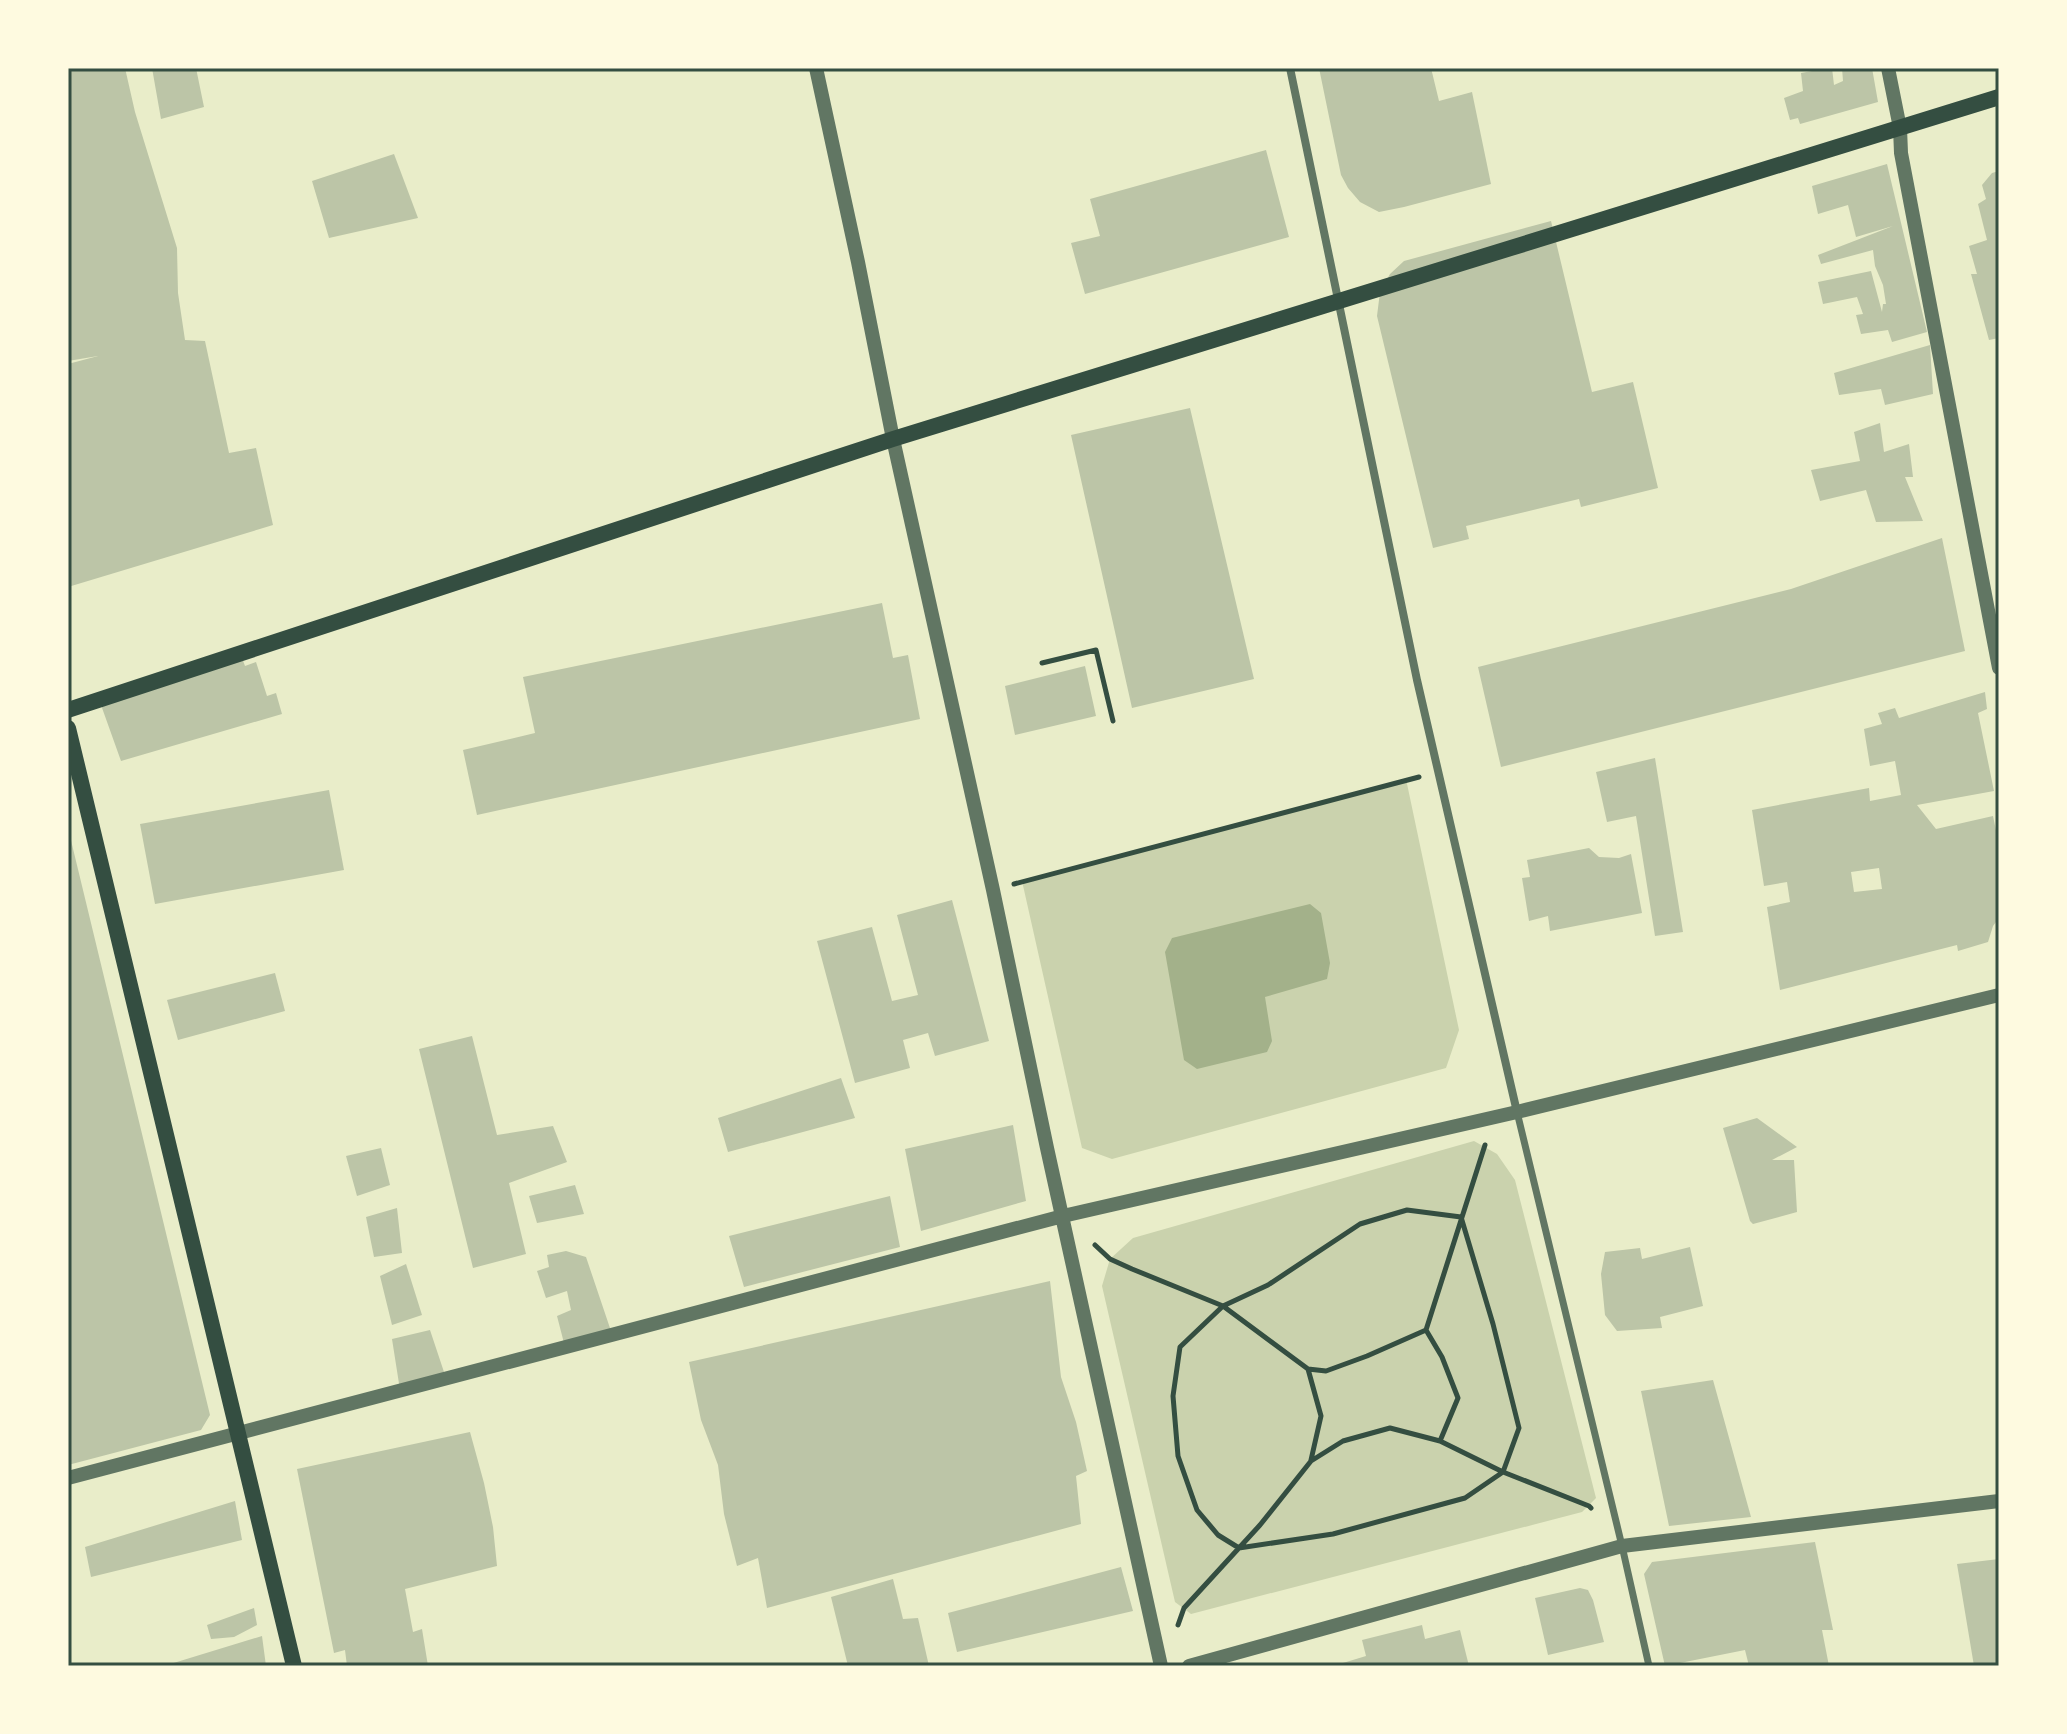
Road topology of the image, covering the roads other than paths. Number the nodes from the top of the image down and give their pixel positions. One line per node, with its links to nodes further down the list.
1 (816, 68): 7 (street)
2 (1290, 68): 6 (street)
3 (1888, 68): 5 (street)
4 (1999, 97): 5 (main road)
5 (1900, 128): 6 (main road); 8 (street)
6 (1338, 302): 7 (main road); 12 (street)
7 (893, 439): 9 (main road); 13 (street)
8 (1999, 668)
9 (68, 710)
10 (68, 728): 14 (main road)
11 (1999, 995): 12 (street)
12 (1517, 1112): 13 (street); 17 (street)
13 (1063, 1216): 14 (street); 19 (street)
14 (237, 1433): 15 (street); 18 (main road)
15 (68, 1478)
16 (1999, 1501): 17 (street)
17 (1622, 1546): 20 (street); 21 (street)
18 (294, 1666)
19 (1161, 1666)
20 (1189, 1666)
21 (1649, 1666)

